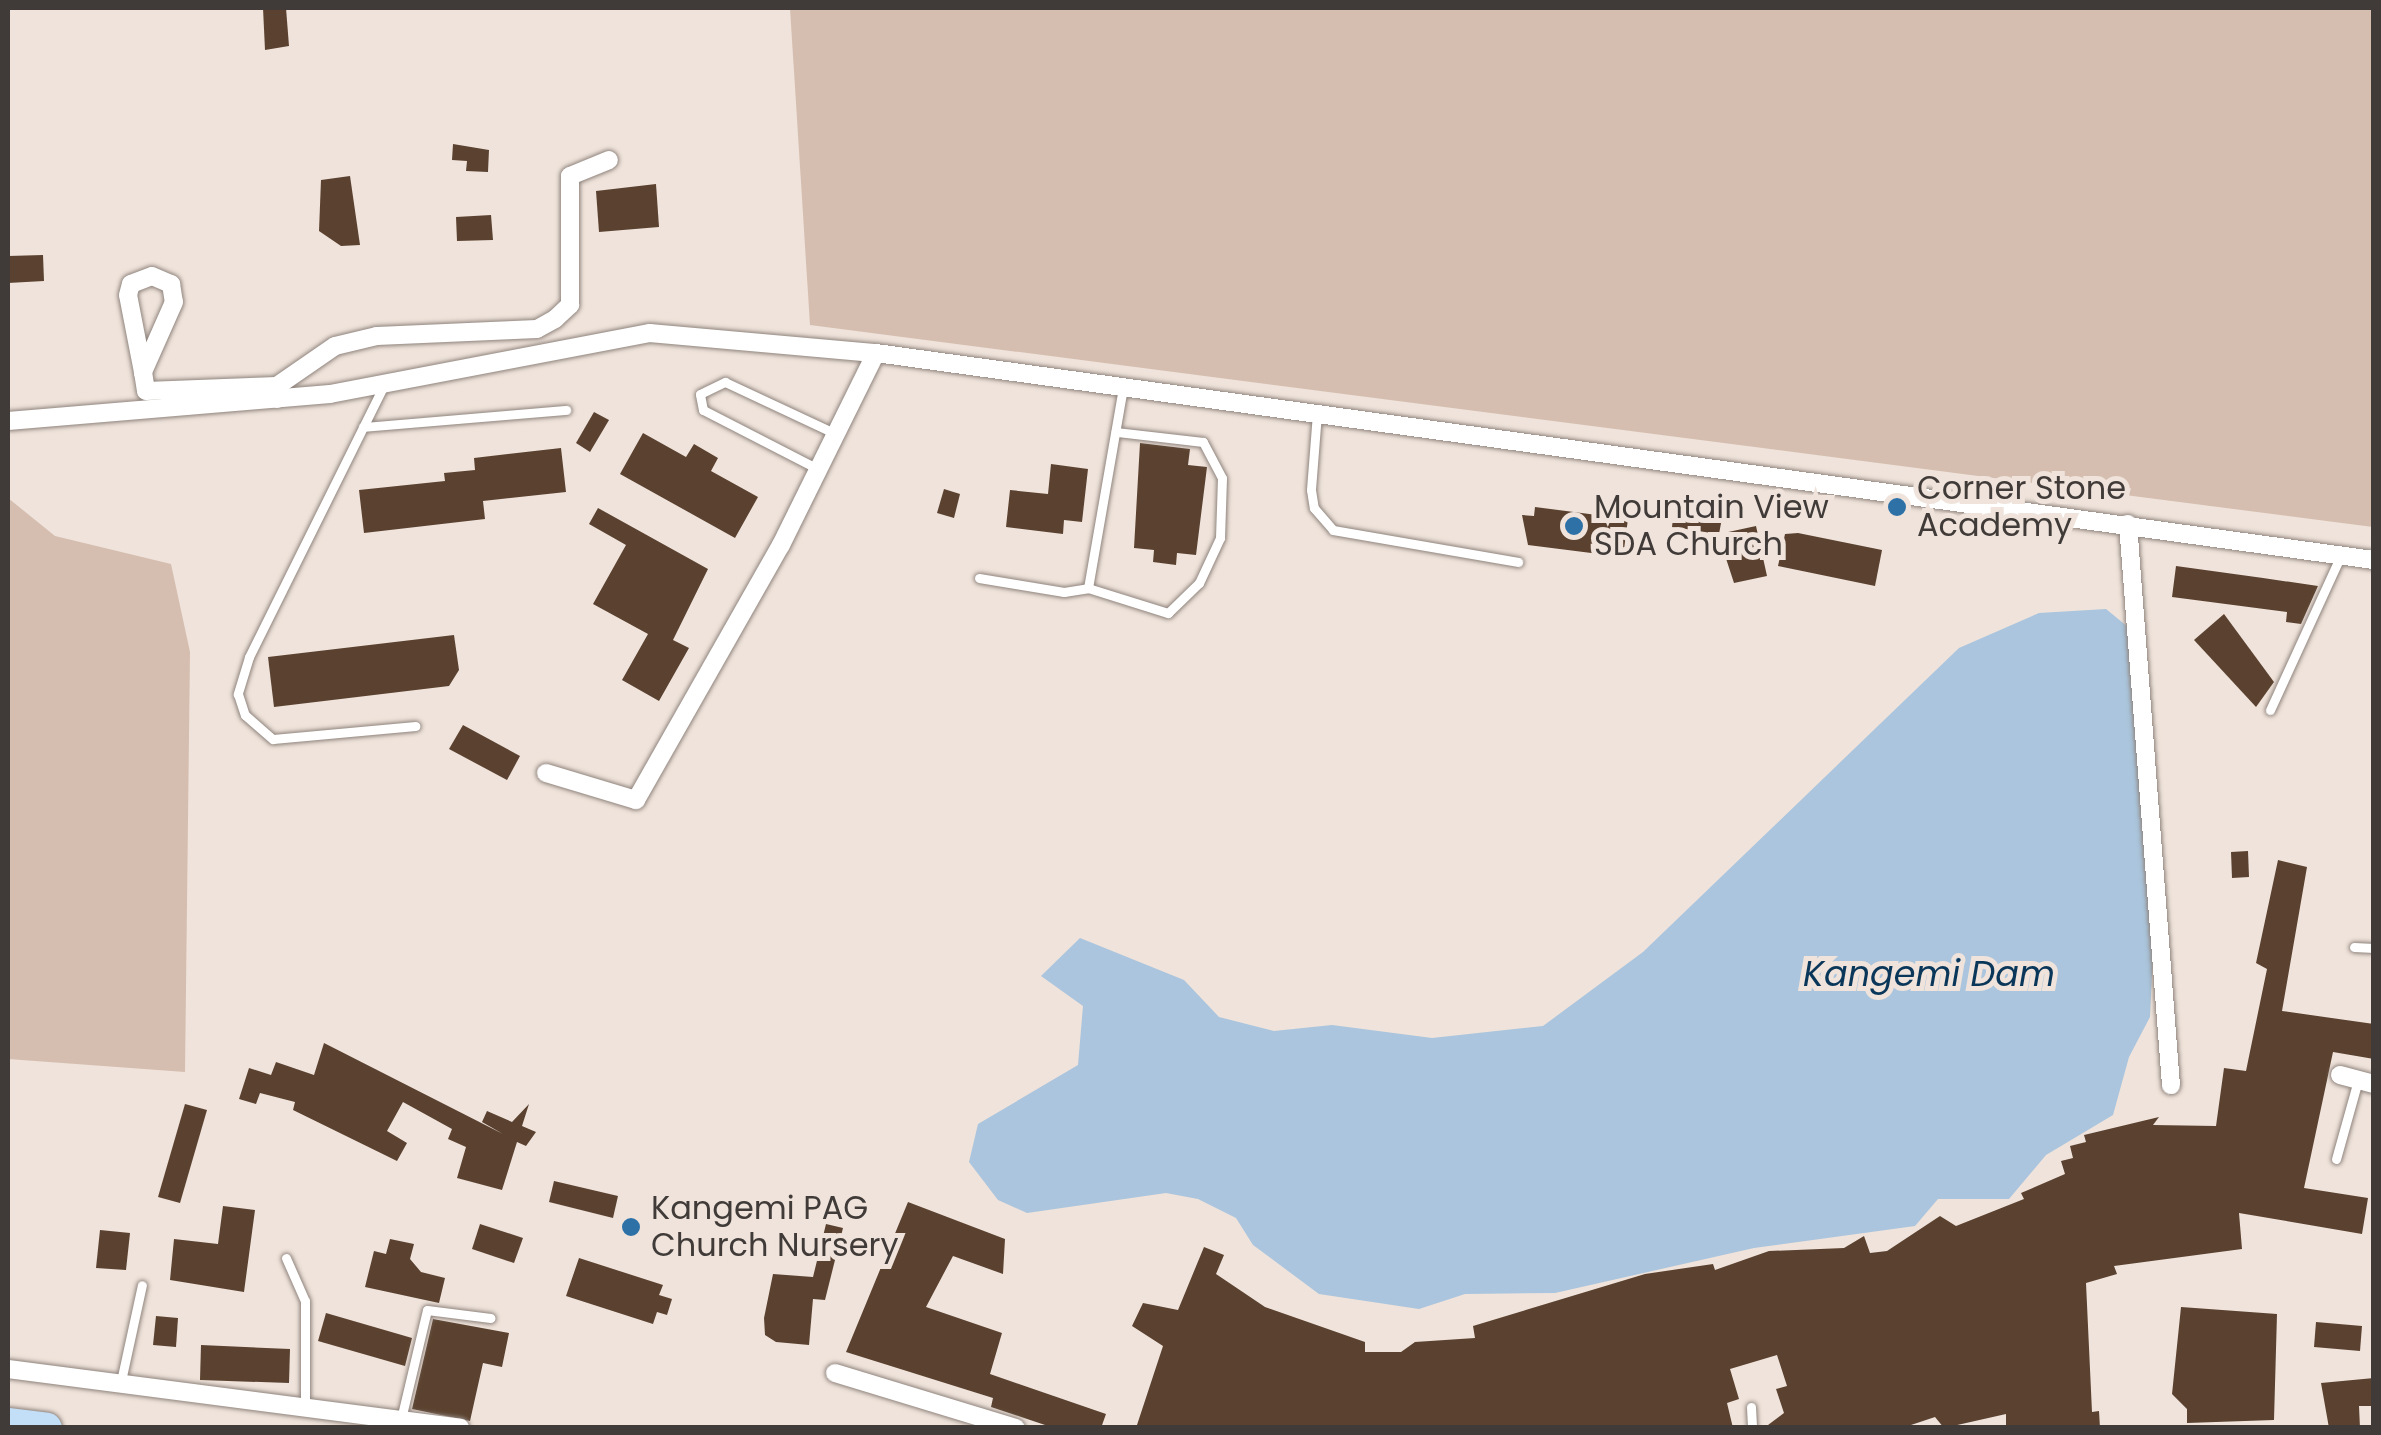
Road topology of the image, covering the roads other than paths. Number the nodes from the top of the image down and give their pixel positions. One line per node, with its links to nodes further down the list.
1 (610, 160): 6 (street)
2 (876, 353): 4 (street); 5 (street); 12 (street)
3 (143, 372): 3 (street); 6 (street)
4 (384, 385): 6 (street); 10 (lane)
5 (1123, 387): 8 (street); 11 (lane)
6 (277, 393): 9 (street)
7 (566, 410): 10 (lane)
8 (1317, 413): 14 (street); 17 (lane)
9 (8, 421)
10 (363, 427): 21 (lane)
11 (1116, 432): 19 (lane); 19 (lane)
12 (838, 435): 13 (street); 13 (lane)
13 (820, 470): 22 (street)
14 (2128, 524): 15 (street); 26 (street)
15 (2341, 555): 16 (street); 20 (lane)
16 (2374, 560)
17 (1518, 562)
18 (979, 578): 19 (lane)
19 (1088, 588)
20 (2270, 710)
21 (416, 726)
22 (546, 772)
23 (2354, 946): 24 (lane)
24 (2374, 948)
25 (2357, 1080): 27 (lane)
26 (2171, 1085)
27 (2336, 1158)
28 (286, 1258): 34 (lane)
29 (142, 1285): 33 (lane)
30 (490, 1318): 36 (lane)
31 (8, 1369): 33 (street)
32 (835, 1373): 40 (street)
33 (121, 1380): 34 (street)
34 (305, 1404): 36 (street)
35 (1751, 1407): 41 (lane)
36 (402, 1419): 39 (street)
37 (8, 1422): 38 (highway)
38 (46, 1428)
39 (460, 1428)
40 (1016, 1428)
41 (1752, 1428)

